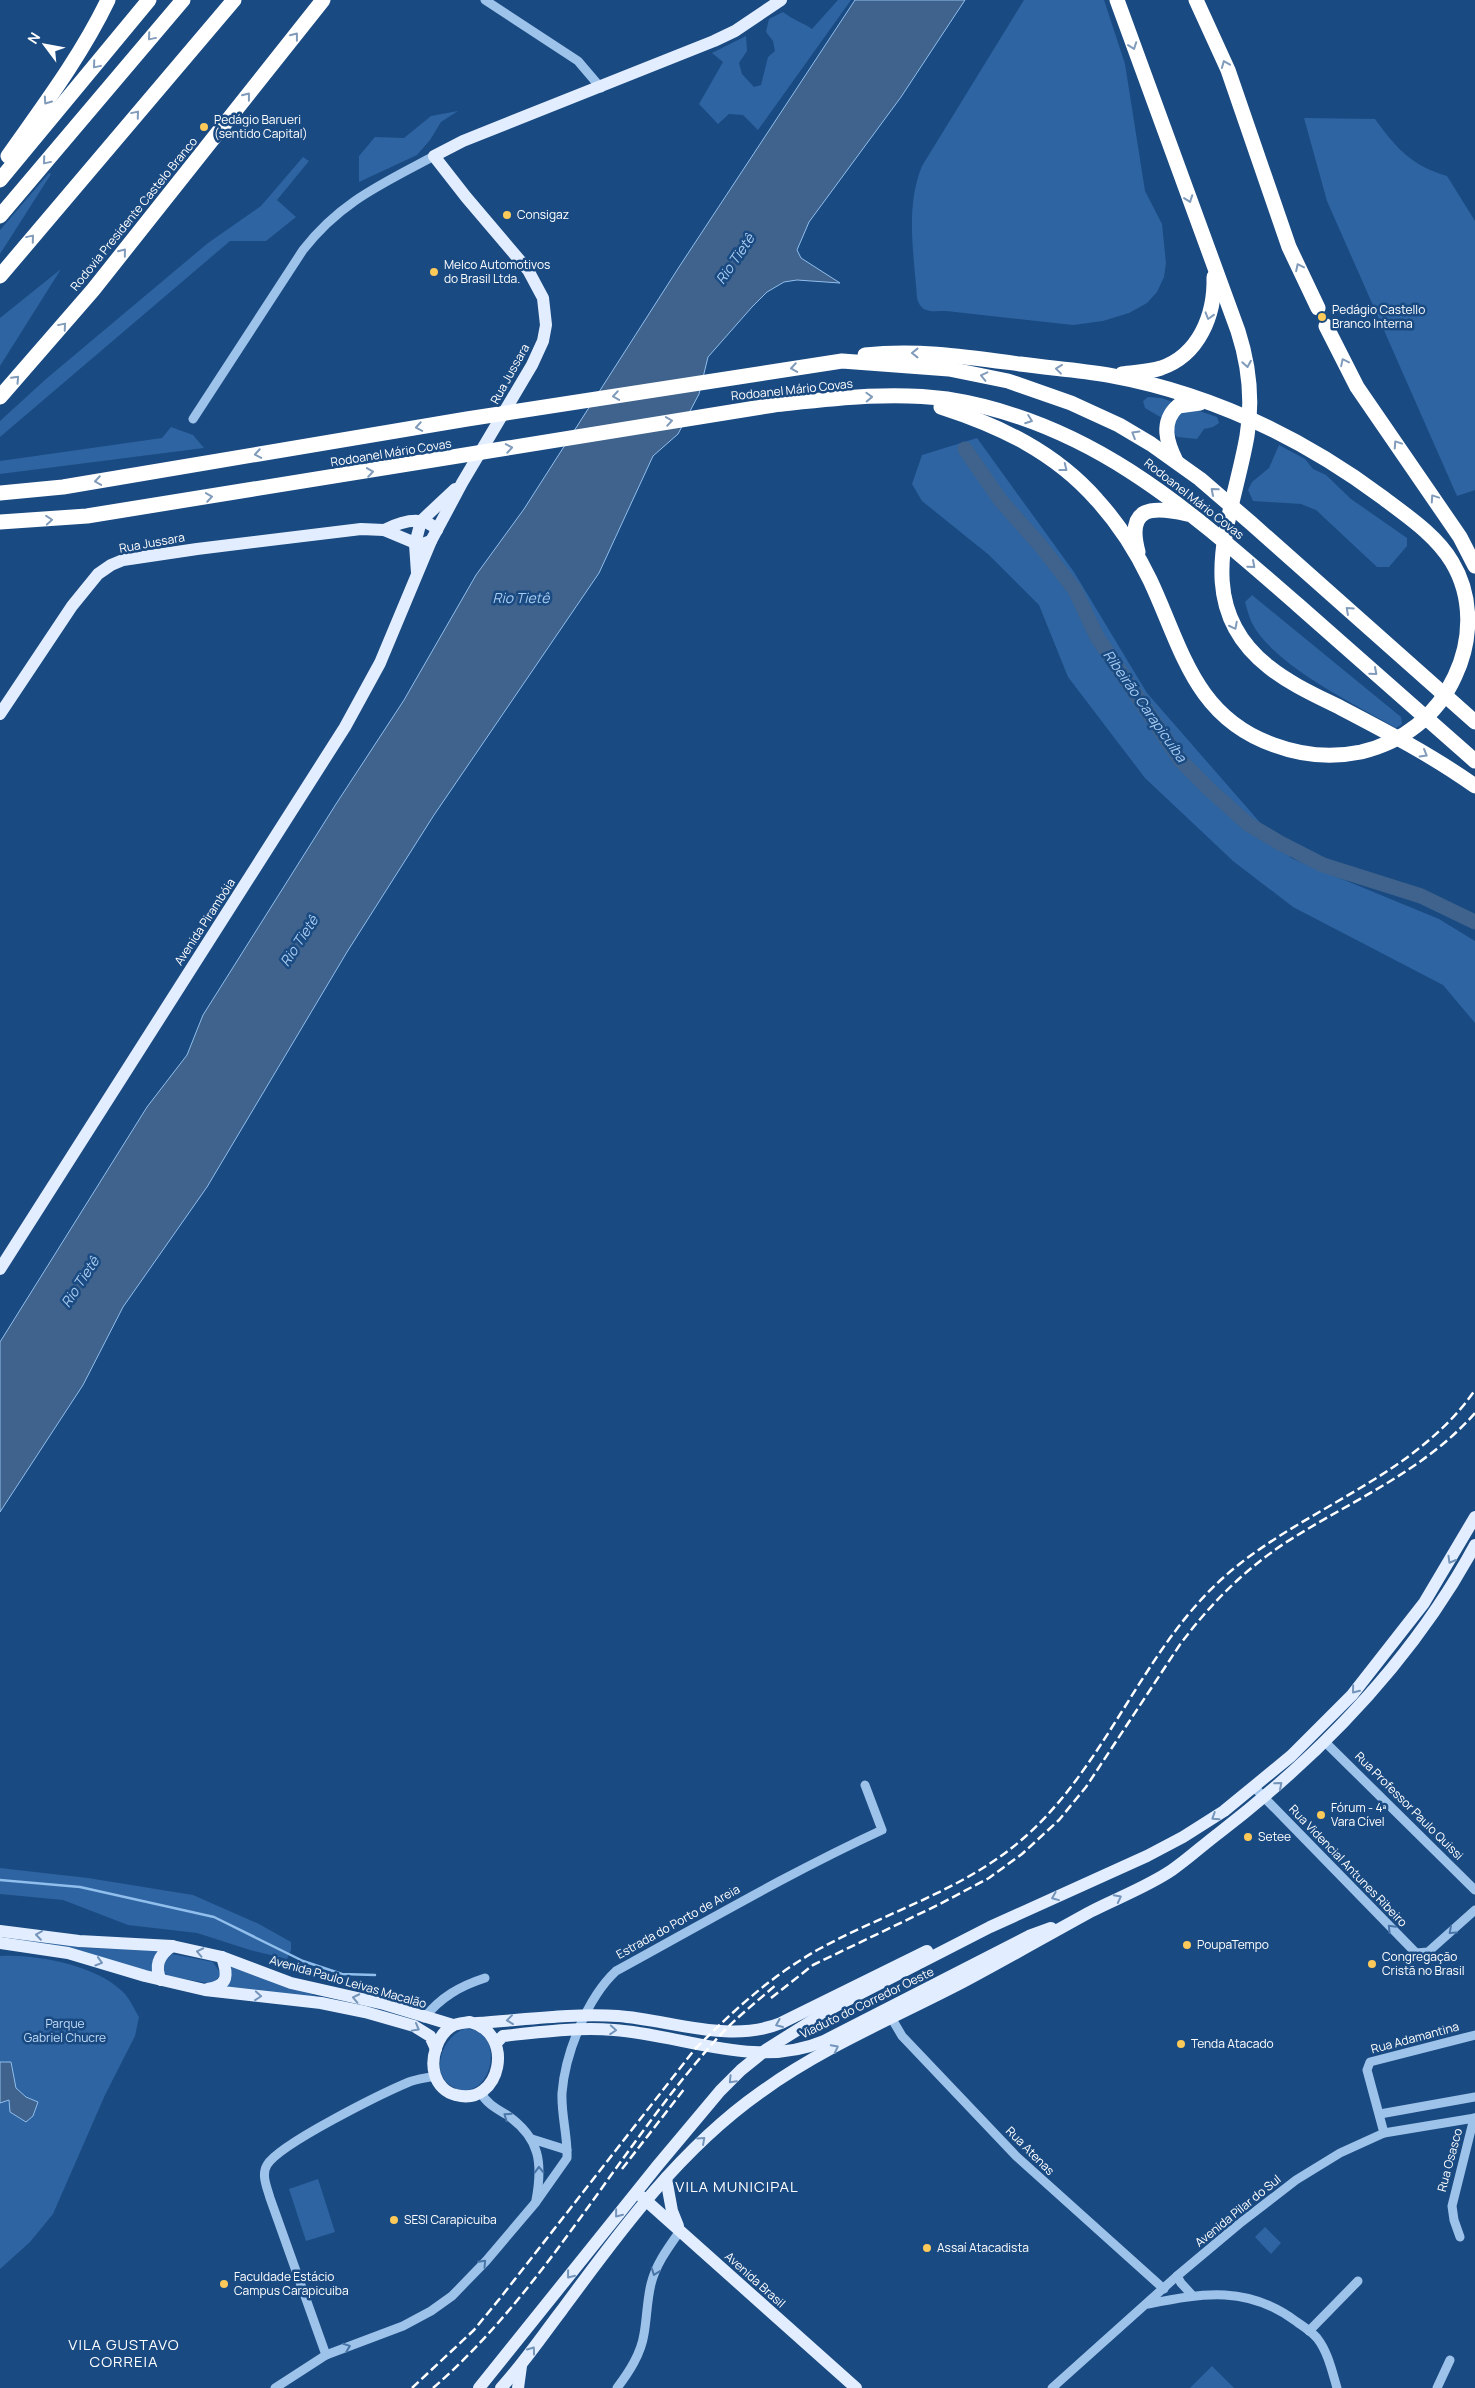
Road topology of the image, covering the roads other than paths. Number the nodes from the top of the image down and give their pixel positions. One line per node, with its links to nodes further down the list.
1 (108, 0): 12 (highway, one-way to 12)
2 (149, 0): 13 (highway, one-way to 13)
3 (183, 0): 14 (highway, one-way to 14)
4 (234, 0): 16 (highway, one-way to 4)
5 (324, 0): 22 (highway, Rodovia Presidente Castelo Branco, one-way to 5)
6 (485, 0): 10 (street)
7 (781, 0): 10 (main road)
8 (1117, 0): 15 (highway, one-way to 15)
9 (1196, 0): 17 (highway, one-way to 9)
10 (601, 88): 11 (main road)
11 (434, 156): 24 (street); 26 (main road, Rua Jussara)
12 (0, 169)
13 (0, 180)
14 (0, 216)
15 (1214, 268): 20 (highway, one-way to 20); 40 (highway, one-way to 40)
16 (0, 276)
17 (1318, 308)
18 (1326, 326): 35 (highway, one-way to 18)
19 (879, 358): 20 (highway, one-way to 19); 25 (highway, Rodoanel Mário Covas, one-way to 19); 27 (highway, Rodoanel Mário Covas, one-way to 27)
20 (1107, 375): 23 (highway)
21 (910, 396): 28 (highway, Rodoanel Mário Covas, one-way to 28); 30 (highway, Rodoanel Mário Covas, one-way to 21); 34 (highway, one-way to 34)
22 (0, 397)
23 (1208, 402): 25 (highway); 34 (highway)
24 (193, 419)
25 (1176, 461): 38 (highway, Rodoanel Mário Covas, one-way to 25)
26 (462, 483): 29 (main road, Rua Jussara); 32 (main road, Rua Jussara)
27 (0, 493)
28 (1191, 515): 34 (highway); 39 (highway, Rodoanel Mário Covas, one-way to 39)
29 (421, 521): 31 (main road, Rua Jussara); 32 (main road); 33 (main road, Avenida Pirambóia)
30 (0, 522)
31 (384, 530): 33 (main road, Rua Jussara); 37 (main road, Rua Jussara)
32 (434, 535): 33 (main road); 36 (main road, Avenida Pirambóia)
33 (415, 544): 36 (main road, Avenida Pirambóia)
34 (1140, 561)
35 (1474, 562)
36 (416, 579): 41 (main road, Avenida Pirambóia)
37 (0, 714)
38 (1475, 722)
39 (1475, 760)
40 (1475, 786)
41 (0, 1270)
42 (1475, 1517): 46 (main road, one-way to 46)
43 (1475, 1544): 44 (main road)
44 (1324, 1741): 47 (main road, one-way to 44); 48 (street, Rua Professor Paulo Quissi)
45 (865, 1785): 72 (street, Estrada do Porto de Areia)
46 (1254, 1787): 47 (street, Rua Videncial Antunes Ribeiro); 50 (main road, one-way to 50)
47 (1264, 1797): 49 (street, Rua Videncial Antunes Ribeiro, one-way to 47); 58 (main road, one-way to 47)
48 (1475, 1890)
49 (1475, 1910)
50 (990, 1927): 60 (main road, Viaduto do Corredor Oeste, one-way to 60); 74 (main road, one-way to 74)
51 (0, 1931): 53 (main road, Avenida Paulo Leivas Macalão, one-way to 51)
52 (0, 1943): 56 (main road, Avenida Paulo Leivas Macalão, one-way to 56)
53 (172, 1946): 54 (main road, Avenida Paulo Leivas Macalão, one-way to 53); 56 (main road)
54 (222, 1957): 57 (main road); 59 (main road, Avenida Paulo Leivas Macalão, one-way to 54)
55 (484, 1978): 59 (street)
56 (161, 1980): 57 (main road, Avenida Paulo Leivas Macalão)
57 (205, 1990): 64 (main road, Avenida Paulo Leivas Macalão, one-way to 64)
58 (889, 2015): 63 (main road, Viaduto do Corredor Oeste, one-way to 58); 73 (main road, one-way to 58); 81 (street, Rua Atenas)
59 (424, 2018): 61 (main road, Avenida Paulo Leivas Macalão)
60 (477, 2023): 61 (main road, Avenida Paulo Leivas Macalão); 63 (main road)
61 (453, 2025): 64 (main road)
62 (1475, 2036): 68 (street, Rua Adamantina)
63 (496, 2043): 66 (main road)
64 (436, 2049): 65 (main road)
65 (435, 2076): 66 (main road); 85 (street)
66 (481, 2093): 71 (street, one-way to 66)
67 (1475, 2097): 68 (street)
68 (1380, 2114): 70 (street)
69 (1475, 2118): 70 (street, Avenida Pilar do Sul); 78 (street, Rua Osasco)
70 (1384, 2133): 79 (street, Avenida Pilar do Sul)
71 (532, 2139): 72 (street); 76 (street, one-way to 71)
72 (568, 2150): 76 (street)
73 (666, 2178): 75 (main road); 77 (main road)
74 (636, 2192): 75 (main road, Avenida Brasil); 88 (main road, one-way to 88)
75 (646, 2201): 77 (main road, Avenida Brasil); 87 (main road, one-way to 75)
76 (536, 2202): 85 (street, one-way to 76)
77 (680, 2231): 92 (street, one-way to 92); 93 (main road, Avenida Brasil)
78 (1460, 2237)
79 (1177, 2276): 81 (street, Avenida Pilar do Sul); 82 (street)
80 (1358, 2282): 84 (street)
81 (1164, 2289): 83 (street, Avenida Pilar do Sul)
82 (1192, 2295): 83 (street); 84 (street)
83 (1148, 2304): 94 (street, Avenida Pilar do Sul)
84 (1309, 2331): 95 (street)
85 (326, 2355): 89 (street)
86 (1450, 2360): 96 (street)
87 (521, 2366): 90 (main road); 91 (main road)
88 (483, 2386)
89 (275, 2388)
90 (502, 2388)
91 (518, 2388)
92 (617, 2388)
93 (856, 2388)
94 (1052, 2388)
95 (1336, 2388)
96 (1437, 2388)

